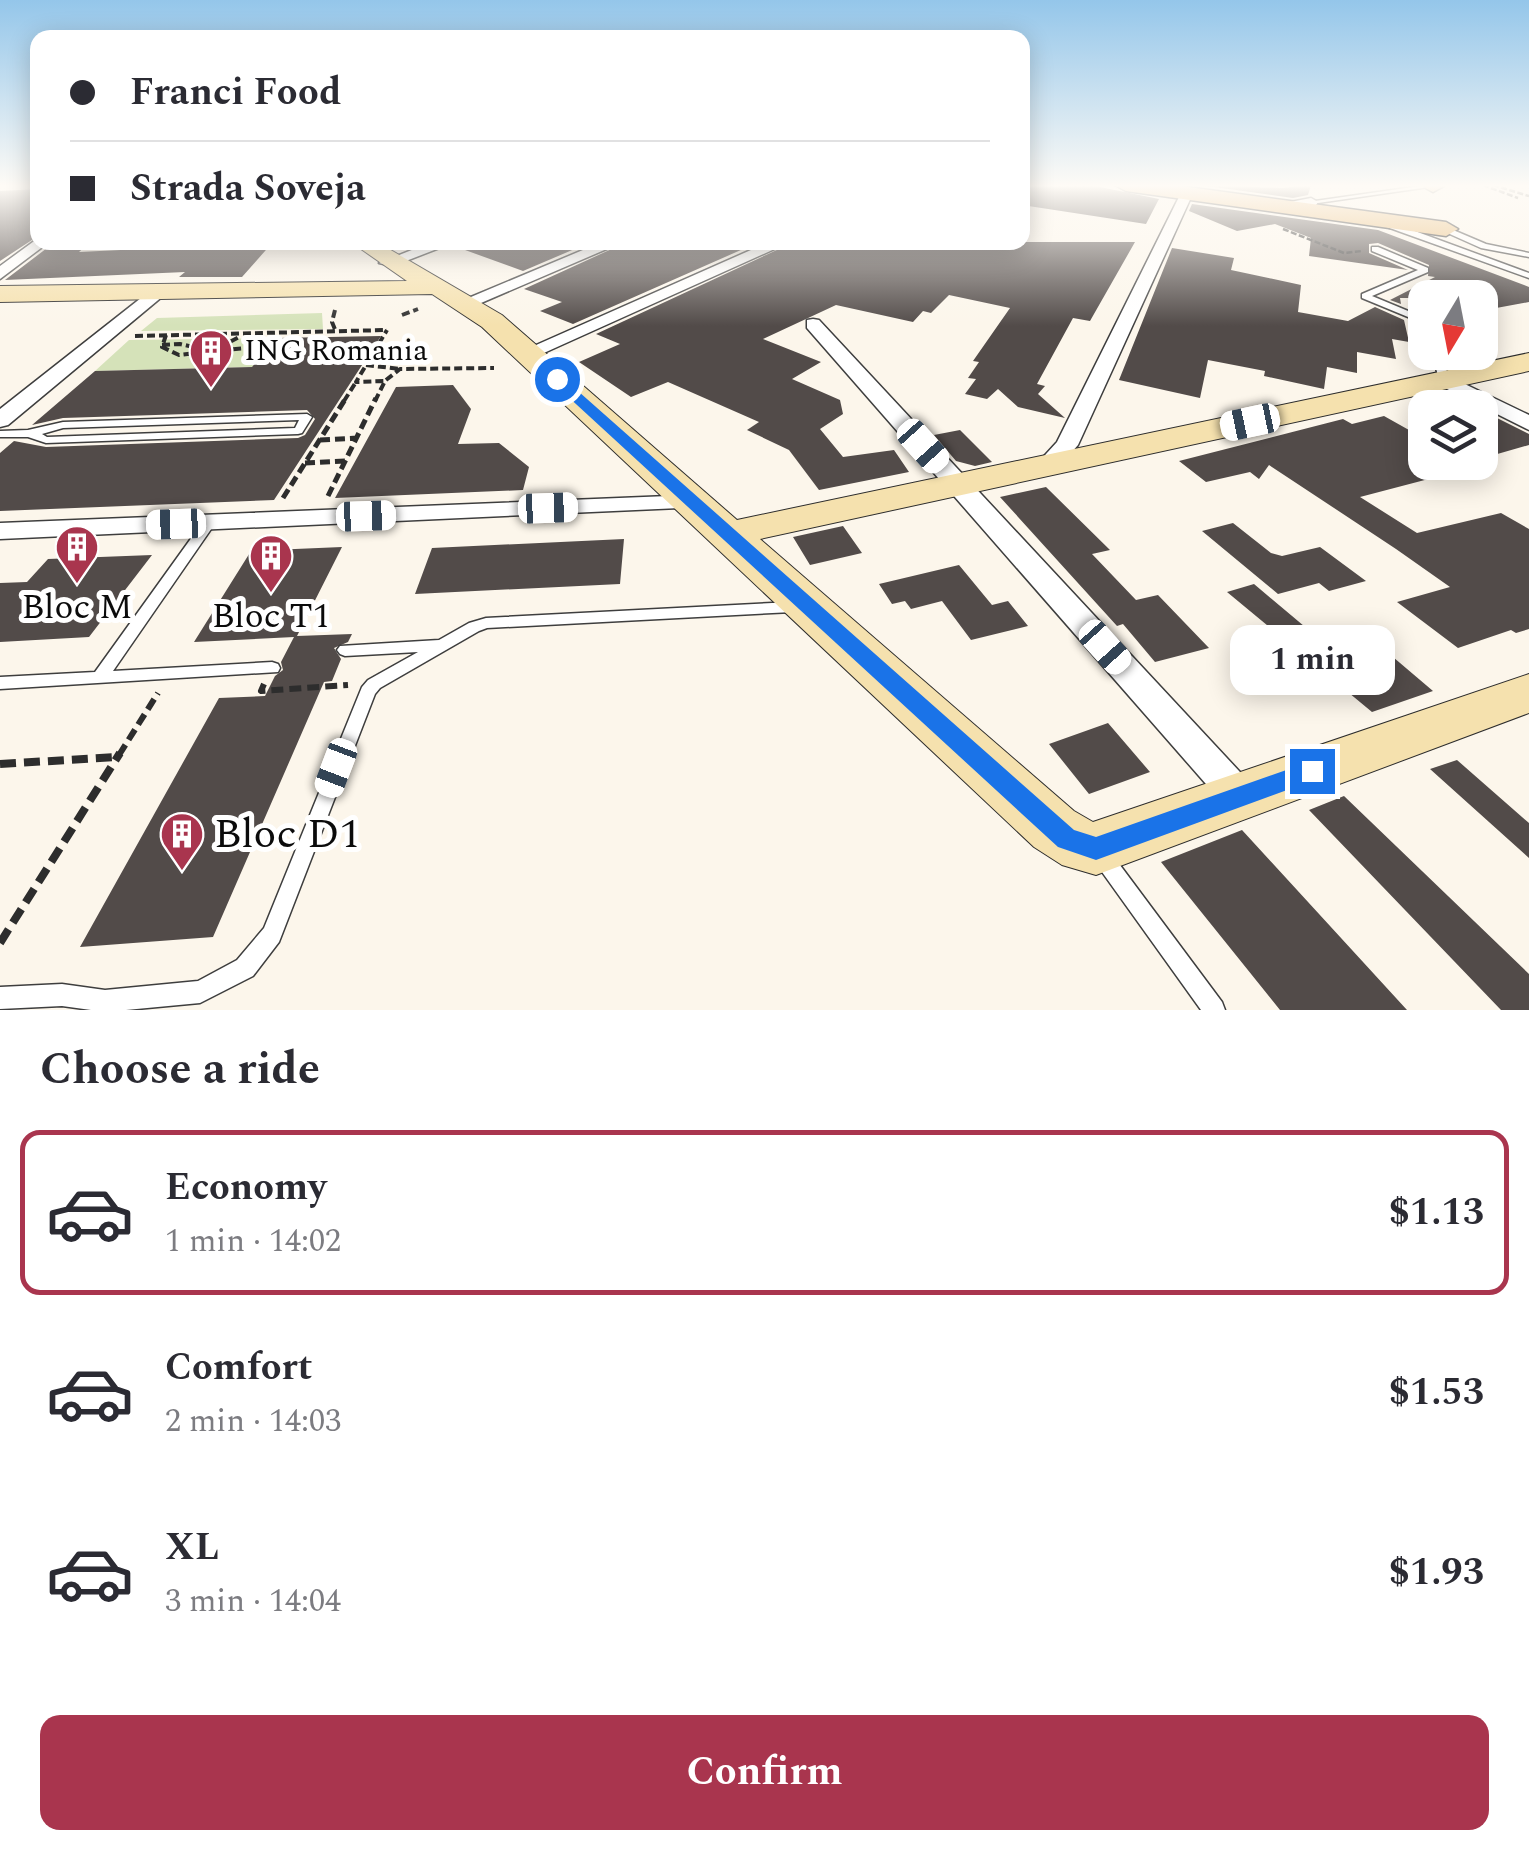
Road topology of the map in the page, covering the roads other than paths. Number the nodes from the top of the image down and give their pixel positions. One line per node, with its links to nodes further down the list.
1 (1164, 232): 32 (street)
2 (1407, 232): 13 (lane)
3 (1451, 232): 10 (lane)
4 (1375, 249): 19 (lane)
5 (32, 250): 12 (street)
6 (373, 250): 11 (street)
7 (433, 250): 11 (street)
8 (596, 250): 18 (street)
9 (765, 250): 22 (street)
10 (1529, 255)
11 (398, 268): 14 (street); 15 (street)
12 (0, 274)
13 (1529, 276)
14 (374, 288): 15 (street); 16 (street); 20 (street)
15 (439, 288): 18 (street)
16 (161, 292): 17 (street); 27 (street)
17 (0, 294)
18 (468, 302): 20 (street)
19 (1408, 314)
20 (492, 321): 22 (street)
21 (814, 324): 33 (street)
22 (528, 353): 34 (street)
23 (1529, 362): 24 (street)
24 (1498, 363)
25 (1425, 370): 32 (street)
26 (1447, 370): 28 (street)
27 (0, 420)
28 (1529, 422)
29 (272, 426): 30 (lane)
30 (29, 433): 30 (lane); 31 (lane)
31 (0, 434)
32 (1046, 466): 33 (street)
33 (958, 485): 37 (street); 45 (street)
34 (693, 502): 35 (street); 37 (street)
35 (210, 522): 36 (street); 42 (lane)
36 (0, 531)
37 (728, 534): 38 (street)
38 (807, 606): 39 (lane); 46 (street)
39 (440, 644): 40 (lane); 47 (lane)
40 (345, 650)
41 (272, 668): 42 (lane)
42 (99, 678): 43 (lane)
43 (0, 683)
44 (1529, 692): 45 (street)
45 (1240, 797): 46 (street)
46 (1096, 848): 48 (lane)
47 (0, 998)
48 (1214, 1010)

